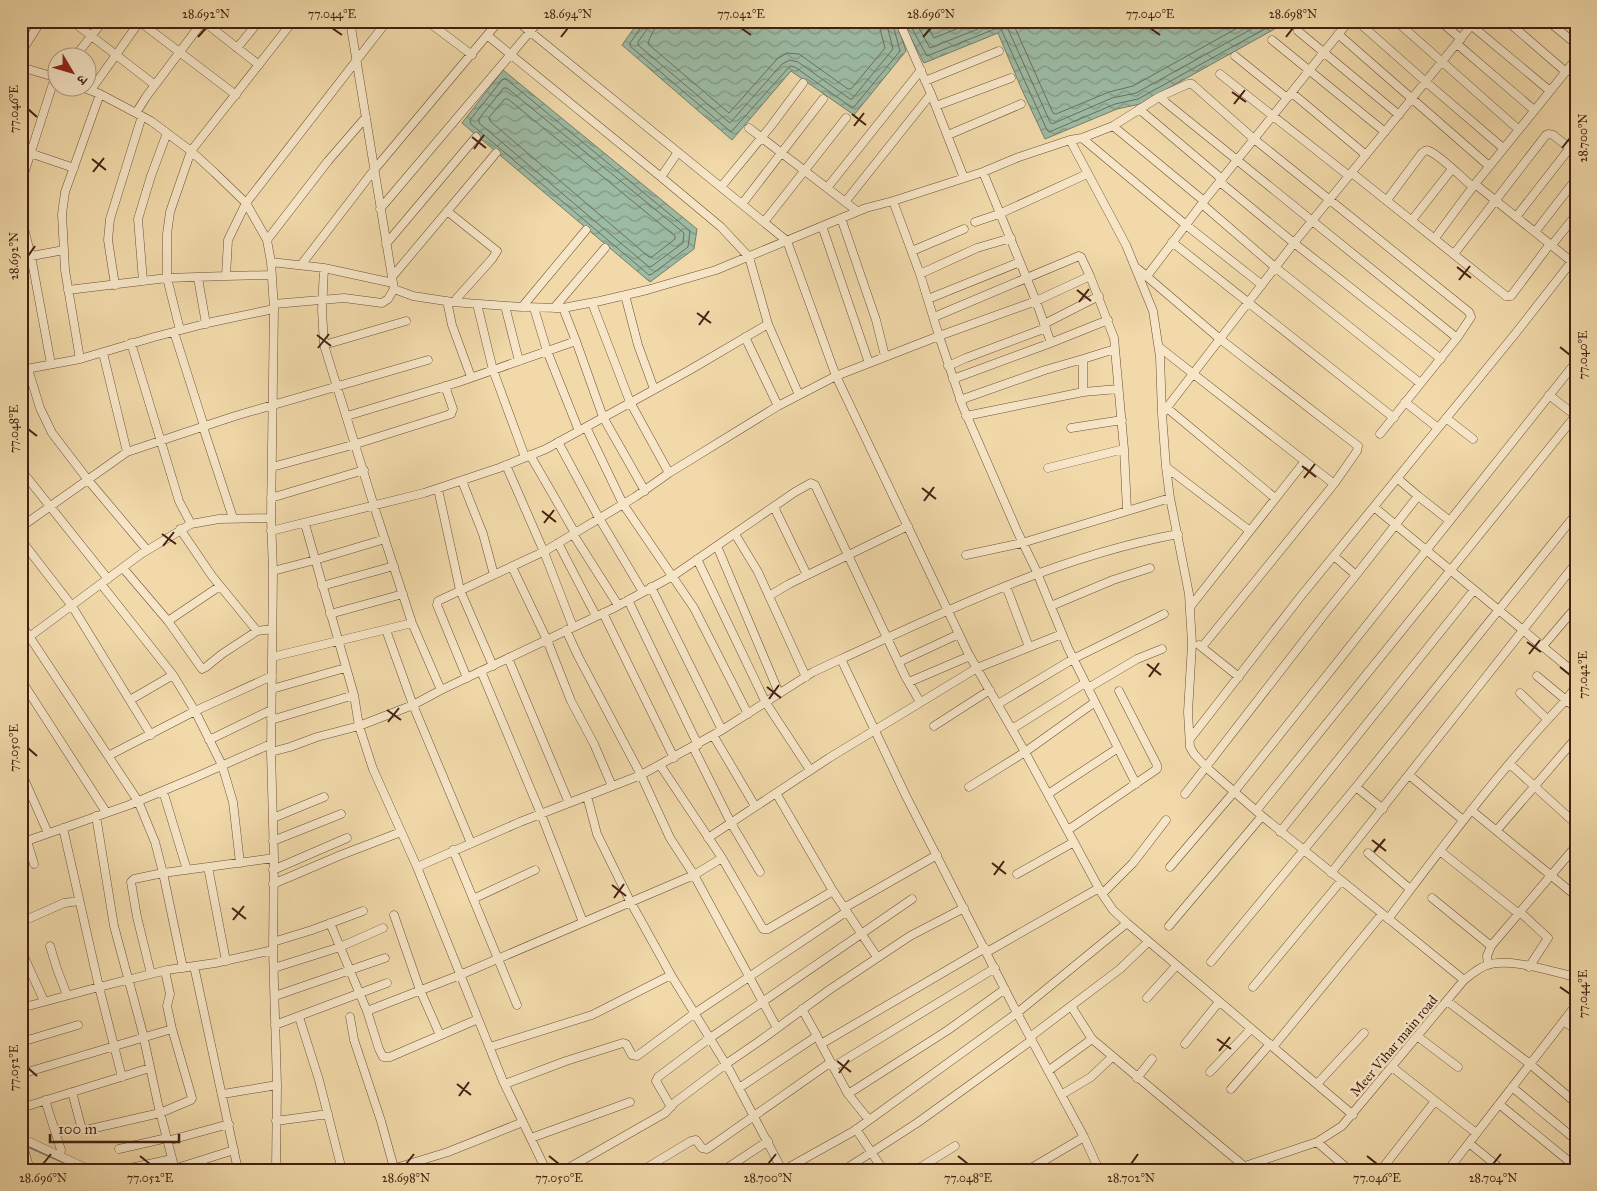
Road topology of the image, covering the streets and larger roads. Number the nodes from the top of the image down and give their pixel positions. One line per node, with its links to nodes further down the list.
1 (40, 21): 33 (street)
2 (72, 21): 25 (street)
3 (103, 21): 25 (street)
4 (203, 21): 31 (street); 34 (street)
5 (259, 21): 31 (street)
6 (293, 21): 43 (street)
7 (350, 21): 40 (street)
8 (386, 21): 40 (street)
9 (427, 21): 37 (street)
10 (499, 21): 26 (street)
11 (517, 21): 23 (street)
12 (539, 21): 23 (street)
13 (899, 21): 45 (street)
14 (1349, 21): 24 (street)
15 (1357, 21): 53 (street)
16 (1396, 21): 42 (street)
17 (1440, 21): 28 (street)
18 (1507, 21): 47 (street)
19 (1548, 21): 29 (street)
20 (140, 22): 34 (street); 36 (street)
21 (1473, 24): 28 (street); 56 (street)
22 (1298, 30): 35 (street)
23 (530, 32): 38 (street); 90 (street)
24 (1338, 34): 35 (street); 63 (street)
25 (91, 36): 30 (street); 36 (street)
26 (488, 36): 37 (street); 38 (street)
27 (1272, 40): 46 (street)
28 (1459, 41): 42 (street); 68 (street)
29 (1576, 44)
30 (82, 48)
31 (237, 48): 43 (street)
32 (999, 51): 52 (street)
33 (21, 52)
34 (179, 52): 55 (street); 59 (street)
35 (1324, 53): 46 (street); 70 (street)
36 (116, 55): 50 (street); 55 (street)
37 (472, 55): 99 (street)
38 (511, 55): 104 (street); 120 (street)
39 (1235, 56): 60 (street)
40 (357, 60): 72 (street); 117 (street)
41 (1576, 60): 47 (street)
42 (1442, 62): 53 (street); 76 (street)
43 (259, 65): 59 (street)
44 (21, 67): 49 (street)
45 (921, 70): 52 (street); 111 (street)
46 (1309, 70): 60 (street); 77 (street)
47 (1566, 72): 56 (street)
48 (1220, 74): 71 (street)
49 (48, 75)
50 (98, 76)
51 (1011, 78): 66 (street)
52 (925, 80): 58 (street)
53 (1426, 82): 63 (street); 86 (street)
54 (803, 83): 81 (street)
55 (155, 85): 69 (street)
56 (1550, 91): 68 (street)
57 (100, 94): 69 (street); 97 (street)
58 (931, 94): 66 (street); 116 (street)
59 (236, 95): 88 (street)
60 (1289, 95): 71 (street); 94 (street)
61 (1159, 97): 67 (street); 83 (street); 95 (street)
62 (49, 98): 92 (street)
63 (1412, 98): 70 (street); 96 (street)
64 (823, 99): 91 (street)
65 (1021, 104): 79 (street)
66 (936, 106): 79 (street)
67 (1139, 109): 74 (street); 107 (street)
68 (1534, 110): 76 (street)
69 (139, 114): 78 (street); 169 (street)
70 (1399, 115): 77 (street)
71 (1273, 116): 83 (street); 103 (street)
72 (366, 117): 99 (street); 139 (street)
73 (846, 118): 100 (street)
74 (1113, 126): 82 (street); 118 (street)
75 (749, 128): 81 (street)
76 (1518, 129): 86 (street)
77 (1385, 132): 94 (street)
78 (167, 133): 88 (street); 167 (street)
79 (948, 135): 105 (street)
80 (476, 137): 142 (street)
81 (762, 138): 91 (street); 110 (street)
82 (1082, 138): 84 (street); 132 (street)
83 (1254, 139): 95 (street); 112 (street)
84 (1070, 140): 101 (street); 102 (street)
85 (1576, 140): 89 (street)
86 (1503, 148): 96 (street)
87 (21, 150): 92 (street)
88 (191, 151): 117 (street); 164 (street)
89 (1573, 151): 114 (street); 126 (street)
90 (678, 152): 104 (street); 110 (street)
91 (781, 152): 100 (street); 119 (street)
92 (30, 153): 97 (street); 108 (street)
93 (496, 153): 121 (street)
94 (1366, 155): 103 (street)
95 (1237, 160): 107 (street); 131 (street)
96 (1489, 166): 109 (street)
97 (74, 168): 146 (street)
98 (1452, 169): 109 (street); 113 (street); 128 (street)
99 (374, 170): 120 (street); 155 (street)
100 (804, 171): 111 (street); 129 (street)
101 (983, 172): 105 (street); 123 (street)
102 (1087, 174): 123 (street); 157 (street)
103 (1351, 174): 112 (street); 113 (street)
104 (660, 177): 150 (street)
105 (964, 178): 115 (street)
106 (1576, 178): 136 (street)
107 (1221, 180): 118 (street); 143 (street)
108 (21, 183)
109 (1474, 185): 114 (street); 138 (street)
110 (721, 187): 119 (street)
111 (828, 188): 116 (street)
112 (1330, 200): 131 (street); 197 (street)
113 (1387, 200): 128 (street)
114 (1496, 200): 126 (street); 148 (street)
115 (893, 201): 122 (street); 147 (street)
116 (845, 202): 122 (street)
117 (246, 203): 139 (street); 161 (street)
118 (1203, 203): 132 (street); 158 (street)
119 (742, 204): 129 (street)
120 (380, 209): 142 (street)
121 (447, 211): 168 (street); 174 (street)
122 (858, 211): 127 (street)
123 (999, 214): 130 (street); 137 (street)
124 (1576, 215): 144 (street)
125 (21, 217): 149 (street)
126 (1516, 217): 136 (street)
127 (841, 218): 133 (street); 207 (street)
128 (1412, 220): 138 (street)
129 (764, 222): 140 (street)
130 (975, 222)
131 (1312, 222): 143 (street); 197 (street)
132 (1186, 225): 141 (street); 170 (street)
133 (822, 226): 140 (street); 215 (street)
134 (964, 229): 147 (street)
135 (586, 230): 184 (street)
136 (1535, 232): 144 (street)
137 (1011, 238): 154 (street); 159 (street)
138 (1435, 238): 148 (street)
139 (267, 240): 153 (street)
140 (787, 241): 150 (street); 221 (street)
141 (1172, 242): 163 (street); 180 (street)
142 (386, 244): 168 (street)
143 (1294, 244): 158 (street); 211 (street)
144 (1551, 245): 148 (street); 152 (street)
145 (605, 248): 186 (street)
146 (64, 250): 149 (street); 171 (street)
147 (912, 251): 159 (street)
148 (1454, 254)
149 (31, 256): 151 (street); 216 (street)
150 (749, 257): 172 (street); 192 (street)
151 (21, 258)
152 (1574, 261): 243 (street)
153 (272, 262): 155 (street); 160 (street)
154 (1020, 262): 166 (street); 175 (street)
155 (301, 265): 156 (street)
156 (324, 268): 168 (street); 176 (street)
157 (1136, 268): 163 (street); 203 (street)
158 (1276, 268): 170 (street); 224 (street)
159 (920, 274): 175 (street)
160 (272, 275): 161 (street); 183 (street)
161 (226, 276): 165 (street)
162 (1090, 276): 166 (street); 173 (street); 178 (street)
163 (1146, 276): 198 (street)
164 (166, 278): 165 (street); 167 (street); 194 (street)
165 (198, 278): 191 (street)
166 (1027, 280): 178 (street); 188 (street)
167 (143, 282): 169 (street)
168 (393, 283): 176 (street); 177 (street)
169 (115, 285): 171 (street)
170 (1262, 285): 180 (street)
171 (68, 290): 209 (street)
172 (625, 295): 179 (street); 227 (street)
173 (1098, 296): 189 (street); 193 (street)
174 (457, 298)
175 (928, 299): 188 (street)
176 (323, 300): 183 (street); 202 (street)
177 (447, 301): 181 (street); 222 (street)
178 (1036, 301): 193 (street); 195 (street)
179 (592, 303): 187 (street); 233 (street)
180 (1248, 303): 198 (street); 242 (street)
181 (477, 304): 182 (street); 219 (street)
182 (505, 306): 184 (street); 213 (street)
183 (274, 307): 191 (street); 235 (street)
184 (522, 307): 185 (street)
185 (534, 308): 186 (street); 205 (street)
186 (554, 308): 187 (street)
187 (562, 308): 199 (street)
188 (934, 318): 195 (street)
189 (1108, 320): 201 (street); 204 (street)
190 (406, 321): 202 (street)
191 (206, 324): 194 (street)
192 (768, 324): 196 (street); 230 (street)
193 (1045, 326): 201 (street); 217 (street)
194 (177, 331): 200 (street); 245 (street)
195 (939, 336): 207 (street); 217 (street)
196 (745, 337): 227 (street); 236 (street)
197 (1457, 338): 211 (street)
198 (1220, 339): 220 (street); 268 (street)
199 (576, 341): 205 (street); 241 (street)
200 (131, 343): 206 (street); 251 (street)
201 (1051, 343): 223 (street)
202 (324, 345): 225 (street)
203 (1159, 348): 220 (street); 237 (street)
204 (1115, 349): 210 (street); 228 (street)
205 (547, 351): 213 (street); 248 (street)
206 (103, 353): 209 (street); 255 (street)
207 (886, 356): 215 (street)
208 (21, 359): 218 (street)
209 (80, 359): 216 (street)
210 (1083, 359): 229 (street); 232 (street)
211 (1440, 359): 224 (street)
212 (428, 360): 225 (street)
213 (519, 361): 219 (street)
214 (1576, 362): 231 (street)
215 (868, 363): 221 (street)
216 (51, 364): 218 (street)
217 (948, 366): 223 (street)
218 (24, 370): 266 (street)
219 (494, 370): 222 (street); 256 (street)
220 (1193, 374): 237 (street); 257 (street)
221 (836, 376): 230 (street); 289 (street)
222 (471, 377): 226 (street)
223 (953, 379): 232 (street)
224 (1420, 383): 234 (street)
225 (337, 386): 235 (street); 239 (street)
226 (445, 386): 239 (street); 253 (street)
227 (654, 389): 233 (street)
228 (1118, 389): 229 (street); 244 (street)
229 (1083, 392): 240 (street)
230 (799, 395): 236 (street)
231 (1549, 395): 238 (street); 285 (street)
232 (960, 400): 240 (street)
233 (630, 402): 241 (street); 264 (street)
234 (1405, 402): 242 (street); 247 (street)
235 (272, 405): 245 (street); 259 (street)
236 (778, 406): 264 (street)
237 (1164, 411): 260 (street); 274 (street)
238 (1576, 415): 316 (street)
239 (347, 416): 253 (street)
240 (966, 416): 300 (street)
241 (603, 417): 248 (street); 270 (street)
242 (1394, 418): 249 (street)
243 (1446, 418): 247 (street); 250 (street)
244 (1122, 420): 246 (street); 254 (street)
245 (204, 427): 251 (street); 282 (street)
246 (1071, 428)
247 (1438, 428): 265 (street)
248 (582, 429): 252 (street); 275 (street)
249 (1380, 434)
250 (1473, 439)
251 (161, 441): 255 (street); 286 (street)
252 (558, 442): 256 (street); 284 (street)
253 (356, 444): 259 (street); 263 (street)
254 (1124, 449): 261 (street); 280 (street)
255 (127, 452): 266 (street)
256 (528, 456): 258 (street); 294 (street)
257 (1304, 461): 268 (street); 274 (street)
258 (506, 465): 267 (street); 304 (street)
259 (272, 467): 272 (street)
260 (1166, 467): 273 (street); 292 (street)
261 (1048, 468)
262 (21, 470): 278 (street)
263 (364, 470): 272 (street); 276 (street)
264 (669, 473): 270 (street)
265 (1397, 478): 271 (street); 279 (street)
266 (88, 480): 278 (street); 302 (street)
267 (462, 481): 269 (street); 318 (street)
268 (1334, 484): 361 (street)
269 (438, 489): 276 (street); 328 (street)
270 (645, 490): 275 (street)
271 (1418, 496): 285 (street); 288 (street)
272 (271, 498): 283 (street)
273 (1170, 498): 280 (street); 296 (street)
274 (1275, 498): 292 (street)
275 (623, 504): 284 (street); 321 (street)
276 (374, 506): 287 (street); 298 (street)
277 (774, 506): 295 (street); 306 (street); 319 (street)
278 (49, 507): 290 (street); 322 (street)
279 (1374, 507): 288 (street); 307 (street)
280 (1128, 510): 300 (street)
281 (1576, 514): 340 (street)
282 (233, 518): 283 (street); 286 (street)
283 (271, 518): 293 (street)
284 (599, 518): 294 (street); 330 (street)
285 (1450, 521): 303 (street)
286 (191, 524): 291 (street)
287 (305, 524): 293 (street); 309 (street)
288 (1396, 525): 303 (street); 320 (street)
289 (908, 526): 306 (street); 339 (street)
290 (21, 528)
291 (180, 529): 302 (street); 324 (street)
292 (1250, 530): 337 (street)
293 (271, 531): 315 (street)
294 (574, 533): 299 (street); 334 (street)
295 (735, 534): 301 (street); 332 (street)
296 (1178, 534): 317 (street); 337 (street)
297 (21, 540): 335 (street)
298 (385, 540): 309 (street); 311 (street)
299 (558, 543): 304 (street); 342 (street)
300 (1022, 543): 305 (street); 317 (street)
301 (717, 546): 308 (street); 389 (street)
302 (147, 550): 313 (street)
303 (1427, 550): 316 (street); 436 (street)
304 (544, 552): 312 (street); 348 (street)
305 (966, 555)
306 (848, 556): 319 (street); 355 (street)
307 (1334, 556): 320 (street); 379 (street)
308 (697, 559): 321 (street); 394 (street)
309 (315, 560): 315 (street); 325 (street)
310 (1576, 563): 351 (street)
311 (394, 566): 325 (street); 331 (street)
312 (512, 567): 318 (street); 357 (street)
313 (123, 568): 322 (street); 344 (street)
314 (1150, 568): 336 (street)
315 (273, 570): 347 (street)
316 (1451, 570): 329 (street); 450 (street)
317 (1037, 573): 326 (street); 336 (street)
318 (494, 575): 328 (street)
319 (807, 575): 332 (street)
320 (1356, 575): 425 (street)
321 (673, 576): 327 (street); 402 (street)
322 (108, 579): 323 (street)
323 (101, 584): 335 (street); 375 (street)
324 (220, 586): 344 (street); 350 (street)
325 (322, 586): 341 (street)
326 (1006, 586): 339 (street); 360 (street)
327 (651, 588): 330 (street); 409 (street)
328 (460, 590): 370 (street); 380 (street)
329 (1474, 590): 340 (street); 461 (street)
330 (642, 592): 333 (street)
331 (403, 594): 341 (street); 345 (street)
332 (769, 596): 378 (street)
333 (628, 600): 334 (street); 415 (street)
334 (618, 605): 342 (street)
335 (72, 606): 354 (street); 392 (street)
336 (1051, 606): 353 (street)
337 (1190, 607): 356 (street)
338 (1576, 607): 362 (street)
339 (947, 610): 352 (street); 355 (street)
340 (1497, 610): 351 (street); 434 (street)
341 (330, 614): 358 (street)
342 (600, 614): 348 (street); 421 (street)
343 (1164, 614): 368 (street)
344 (168, 621): 350 (street)
345 (412, 623): 349 (street); 386 (street)
346 (21, 624): 354 (street)
347 (272, 629): 350 (street); 365 (street)
348 (570, 629): 357 (street); 428 (street)
349 (386, 630): 358 (street); 398 (street)
350 (257, 631)
351 (1523, 631): 362 (street); 429 (street)
352 (959, 634): 364 (street); 369 (street)
353 (1062, 634): 360 (street); 368 (street)
354 (30, 636): 359 (street); 420 (street)
355 (888, 638): 367 (street); 369 (street)
356 (1192, 639): 361 (street); 413 (street)
357 (547, 640): 366 (street); 432 (street)
358 (338, 642): 365 (street); 371 (street)
359 (21, 643)
360 (1029, 647): 372 (street)
361 (1202, 647): 379 (street)
362 (1542, 647): 374 (street)
363 (1162, 649): 383 (street)
364 (970, 656): 372 (street); 382 (street)
365 (272, 657): 376 (street)
366 (508, 658): 370 (street); 443 (street)
367 (841, 659): 378 (street); 407 (street)
368 (1073, 659): 383 (street); 397 (street)
369 (899, 662): 382 (street)
370 (493, 666): 373 (street)
371 (345, 668): 385 (street); 391 (street)
372 (977, 668): 387 (street); 395 (street)
373 (480, 671): 380 (street); 449 (street)
374 (1576, 674)
375 (172, 675): 392 (street); 401 (street)
376 (272, 676): 385 (street); 401 (street)
377 (1537, 676): 393 (street)
378 (806, 677): 389 (street)
379 (1238, 677): 413 (street)
380 (467, 678): 386 (street)
381 (21, 680): 447 (street)
382 (909, 682): 395 (street)
383 (1086, 685): 396 (street); 408 (street)
384 (1576, 686): 393 (street)
385 (272, 689): 400 (street)
386 (441, 690): 398 (street)
387 (990, 690): 397 (street); 406 (street)
388 (1119, 691): 430 (street)
389 (779, 693): 394 (street)
390 (1520, 693): 403 (street)
391 (354, 695): 404 (street); 405 (street)
392 (130, 700): 410 (street)
393 (1566, 700): 399 (street); 403 (street)
394 (766, 702): 402 (street); 426 (street)
395 (920, 702): 407 (street)
396 (1095, 702): 418 (street); 419 (street)
397 (998, 704): 408 (street)
398 (412, 705): 405 (street); 468 (street)
399 (1576, 708)
400 (271, 710): 404 (street); 414 (street)
401 (195, 711): 410 (street); 414 (street)
402 (748, 714): 409 (street)
403 (1547, 719): 422 (street)
404 (271, 720): 417 (street)
405 (359, 726): 417 (street); 460 (street)
406 (934, 726)
407 (874, 729): 426 (street); 474 (street)
408 (1012, 729): 419 (street)
409 (722, 730): 411 (street)
410 (151, 734): 420 (street)
411 (713, 735): 415 (street); 444 (street)
412 (1576, 738): 416 (street)
413 (1190, 739): 425 (street)
414 (209, 740): 423 (street)
415 (695, 746): 421 (street); 455 (street)
416 (1573, 747): 431 (street)
417 (271, 748): 423 (street); 452 (street)
418 (1118, 748): 430 (street); 438 (street)
419 (1025, 752): 433 (street); 438 (street)
420 (108, 756): 442 (street)
421 (674, 758): 424 (street)
422 (1510, 764): 431 (street); 446 (street)
423 (222, 765): 435 (street); 477 (street)
424 (660, 765): 428 (street); 464 (street)
425 (1207, 768): 436 (street); 439 (street)
426 (810, 770): 437 (street)
427 (21, 772): 462 (street)
428 (641, 775): 432 (street); 489 (street)
429 (1409, 775): 445 (street); 454 (street)
430 (1136, 784): 458 (street)
431 (1534, 785): 456 (street); 459 (street)
432 (612, 786): 440 (street)
433 (969, 787)
434 (1356, 787): 445 (street); 471 (street)
435 (163, 791): 442 (street); 482 (street)
436 (1234, 792): 450 (street); 481 (street)
437 (776, 793): 444 (street); 494 (street)
438 (1048, 794): 458 (street)
439 (1185, 794)
440 (587, 796): 443 (street); 501 (street)
441 (324, 797): 452 (street)
442 (138, 801): 447 (street); 486 (street)
443 (569, 803): 449 (street)
444 (755, 806): 455 (street)
445 (1383, 809): 487 (street)
446 (1471, 810): 454 (street); 459 (street)
447 (106, 812): 451 (street)
448 (341, 814): 465 (street)
449 (541, 814): 468 (street); 509 (street)
450 (1259, 814): 461 (street); 512 (street)
451 (96, 816): 457 (street); 541 (street)
452 (272, 818): 465 (street)
453 (1166, 820): 495 (street)
454 (1463, 820): 472 (street)
455 (732, 823): 464 (street); 485 (street)
456 (1576, 824)
457 (63, 828): 462 (street); 500 (street)
458 (1068, 830): 467 (street)
459 (1497, 830): 490 (street)
460 (401, 832): 480 (street); 492 (street)
461 (1280, 832): 471 (street)
462 (48, 833): 466 (street)
463 (347, 838): 483 (street)
464 (708, 838): 476 (street)
465 (273, 840): 475 (street)
466 (24, 842): 478 (street)
467 (1074, 842): 488 (street); 495 (street)
468 (471, 843): 470 (street)
469 (1576, 846): 490 (street)
470 (453, 850): 480 (street); 498 (street)
471 (1304, 851): 487 (street); 526 (street)
472 (1440, 851): 493 (street); 505 (street)
473 (1368, 853): 493 (street)
474 (937, 855): 502 (street); 503 (street)
475 (274, 858): 477 (street); 483 (street)
476 (722, 858): 489 (street); 494 (street)
477 (240, 863): 479 (street)
478 (34, 864)
479 (208, 867): 482 (street); 525 (street)
480 (417, 867): 537 (street)
481 (1170, 867)
482 (187, 870): 486 (street)
483 (273, 870): 492 (street)
484 (535, 870): 498 (street)
485 (760, 872)
486 (164, 873): 531 (street); 536 (street)
487 (1331, 873): 491 (street)
488 (1017, 874)
489 (694, 875): 501 (street); 539 (street)
490 (1551, 875): 496 (street); 505 (street)
491 (1341, 881): 507 (street); 545 (street)
492 (273, 884): 517 (street)
493 (1410, 889): 507 (street)
494 (833, 891): 503 (street)
495 (1101, 891): 511 (street); 521 (street)
496 (1576, 896)
497 (1432, 898): 518 (street)
498 (473, 899): 524 (street)
499 (912, 899): 514 (street)
500 (79, 901): 508 (street); 544 (street)
501 (630, 902): 509 (street); 538 (street)
502 (964, 908): 521 (street); 522 (street)
503 (845, 910): 514 (street); 539 (street)
504 (363, 911): 510 (street)
505 (1520, 913): 518 (street); 530 (street)
506 (394, 914): 547 (street)
507 (1385, 916): 542 (street); 584 (street)
508 (21, 922)
509 (583, 922): 524 (street)
510 (330, 923): 517 (street); 519 (street)
511 (1126, 923): 515 (street); 563 (street)
512 (1169, 926)
513 (383, 928): 519 (street)
514 (861, 934): 522 (street); 554 (street)
515 (1148, 942): 529 (street); 557 (street)
516 (50, 946): 549 (street)
517 (273, 946): 525 (street); 532 (street)
518 (1491, 946): 527 (street)
519 (340, 947): 532 (street); 535 (street)
520 (21, 950): 552 (street)
521 (986, 950): 533 (street); 581 (street)
522 (877, 957): 560 (street)
523 (385, 958): 535 (street)
524 (497, 958): 537 (street); 556 (street)
525 (226, 961): 528 (street)
526 (1211, 962)
527 (1488, 965): 530 (street, Meer Vihar main road); 542 (street, Meer Vihar main road)
528 (194, 966): 531 (street); 607 (street)
529 (1176, 966): 551 (street); 555 (street)
530 (1529, 967): 540 (street, Meer Vihar main road)
531 (183, 968): 534 (street)
532 (274, 968): 550 (street)
533 (995, 968): 546 (street); 591 (street)
534 (165, 971): 536 (street); 570 (street)
535 (349, 971): 548 (street); 550 (street)
536 (151, 974): 541 (street)
537 (460, 974): 547 (street); 566 (street)
538 (671, 975): 562 (street); 586 (street)
539 (749, 977): 554 (street); 562 (street)
540 (1576, 977)
541 (129, 980): 544 (street); 577 (street)
542 (1464, 980): 553 (street, Meer Vihar main road)
543 (387, 983): 548 (street)
544 (99, 986): 549 (street); 585 (street)
545 (1253, 987)
546 (1005, 989): 563 (street); 608 (street)
547 (420, 990): 561 (street); 575 (street)
548 (360, 994): 561 (street); 564 (street)
549 (67, 995): 552 (street)
550 (275, 996): 569 (street)
551 (1147, 998)
552 (44, 1001): 559 (street)
553 (1447, 1001): 576 (street, Meer Vihar main road); 590 (street)
554 (763, 1002): 571 (street); 578 (street)
555 (1219, 1002): 572 (street); 583 (street)
556 (516, 1005)
557 (1071, 1006): 579 (street); 580 (street)
558 (1576, 1006): 567 (street)
559 (21, 1007)
560 (802, 1009): 571 (street); 581 (street)
561 (367, 1011): 575 (street)
562 (696, 1013): 578 (street); 600 (street)
563 (1018, 1013): 579 (street); 621 (street)
564 (299, 1017): 569 (street); 618 (street)
565 (350, 1017): 646 (street)
566 (478, 1019): 575 (street); 586 (street)
567 (1564, 1021): 573 (street); 590 (street)
568 (78, 1025): 582 (street)
569 (275, 1025): 602 (street)
570 (172, 1028): 577 (street); 617 (street)
571 (777, 1028): 589 (street)
572 (1251, 1029): 584 (street); 596 (street)
573 (1576, 1030)
574 (1364, 1033): 601 (street)
575 (440, 1036)
576 (1417, 1036): 592 (street, Meer Vihar main road); 594 (street)
577 (144, 1038): 585 (street); 593 (street)
578 (710, 1038): 589 (street); 615 (street)
579 (1031, 1038): 595 (street); 639 (street)
580 (1092, 1039): 587 (street); 595 (street)
581 (819, 1040): 591 (street); 604 (street)
582 (21, 1042)
583 (1185, 1044)
584 (1271, 1045): 601 (street); 605 (street)
585 (114, 1046): 597 (street); 598 (street)
586 (490, 1047): 600 (street)
587 (1112, 1057): 599 (street); 609 (street)
588 (1152, 1059): 599 (street)
589 (726, 1064): 604 (street); 615 (street)
590 (1530, 1064): 603 (street); 613 (street)
591 (832, 1065): 608 (street); 620 (street)
592 (1392, 1067): 611 (street); 619 (street, Meer Vihar main road)
593 (150, 1068): 598 (street); 617 (street)
594 (1458, 1068)
595 (1048, 1071): 609 (street)
596 (1210, 1072)
597 (21, 1074)
598 (122, 1077): 606 (street)
599 (1137, 1078): 642 (street)
600 (505, 1084): 623 (street)
601 (1317, 1084): 619 (street)
602 (278, 1085): 607 (street); 622 (street)
603 (1512, 1087): 614 (street); 630 (street)
604 (739, 1088): 620 (street)
605 (1231, 1088)
606 (72, 1092): 610 (street); 617 (street)
607 (222, 1094): 624 (street)
608 (848, 1094): 621 (street)
609 (1061, 1095): 627 (street)
610 (45, 1100): 616 (street); 637 (street)
611 (1435, 1101): 626 (street); 666 (street)
612 (630, 1102): 628 (street)
613 (1576, 1103)
614 (1499, 1104): 626 (street); 644 (street)
615 (671, 1107): 654 (street)
616 (21, 1108)
617 (160, 1113): 629 (street)
618 (328, 1114): 622 (street); 652 (street)
619 (1353, 1115): 633 (street, Meer Vihar main road)
620 (754, 1116): 632 (street); 655 (street)
621 (869, 1120): 625 (street)
622 (276, 1121): 651 (street)
623 (523, 1122): 628 (street); 646 (street)
624 (229, 1124): 629 (street); 638 (street)
625 (856, 1129): 639 (street); 657 (street)
626 (1476, 1134): 634 (street)
627 (1084, 1137): 661 (street); 662 (street)
628 (531, 1138): 653 (street)
629 (167, 1140): 636 (street); 640 (street)
630 (1576, 1140)
631 (22, 1141): 647 (street); 648 (street)
632 (768, 1141): 656 (street); 657 (street)
633 (1317, 1142): 641 (street, Meer Vihar main road); 665 (street)
634 (1469, 1143): 667 (street); 668 (street)
635 (955, 1146): 643 (street)
636 (119, 1149)
637 (61, 1150)
638 (234, 1150): 645 (street); 650 (street)
639 (871, 1153): 658 (street); 659 (street)
640 (172, 1159): 645 (street); 649 (street)
641 (1254, 1163): 642 (street, Meer Vihar main road); 664 (street)
642 (1244, 1166): 663 (street, Meer Vihar main road)
643 (926, 1167): 660 (street)
644 (1576, 1167)
645 (174, 1169)
646 (393, 1169)
647 (30, 1170)
648 (90, 1170)
649 (122, 1170)
650 (238, 1170)
651 (276, 1170)
652 (342, 1170)
653 (546, 1170)
654 (565, 1170)
655 (643, 1170)
656 (724, 1170)
657 (783, 1170)
658 (844, 1170)
659 (882, 1170)
660 (916, 1170)
661 (1028, 1170)
662 (1099, 1170)
663 (1233, 1170)
664 (1262, 1170)
665 (1349, 1170)
666 (1381, 1170)
667 (1448, 1170)
668 (1502, 1170)

